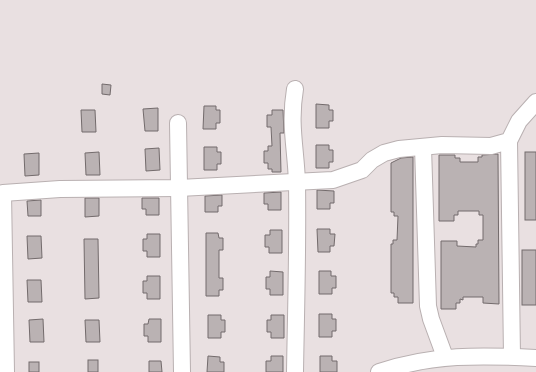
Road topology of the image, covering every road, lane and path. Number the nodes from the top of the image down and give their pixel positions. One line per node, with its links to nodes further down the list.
1 (295, 89): 6 (street)
2 (536, 102): 4 (street)
3 (178, 124): 7 (street)
4 (509, 141): 5 (street); 9 (street)
5 (423, 147): 6 (street); 10 (street)
6 (297, 182): 7 (street); 14 (street)
7 (179, 188): 8 (street); 13 (street)
8 (2, 192): 12 (street)
9 (512, 356): 10 (street); 11 (street)
10 (446, 357): 15 (street)
11 (536, 358)
12 (6, 372)
13 (182, 372)
14 (295, 372)
15 (379, 372)

